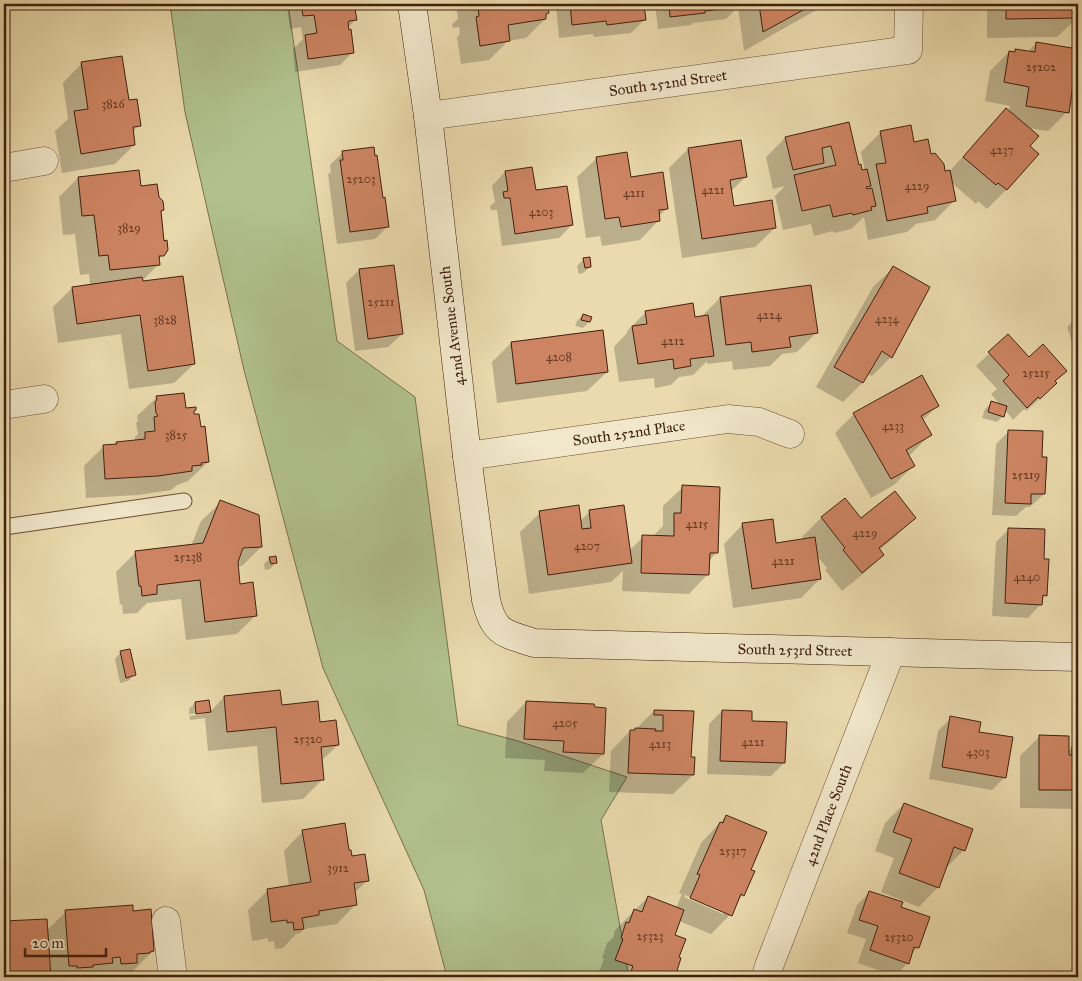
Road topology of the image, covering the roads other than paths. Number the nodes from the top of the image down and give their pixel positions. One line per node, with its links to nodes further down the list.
1 (412, 4): 3 (street, 42nd Avenue South)
2 (909, 4): 3 (street, South 252nd Street)
3 (428, 116): 9 (street, 42nd Avenue South)
4 (44, 161): 5 (street)
5 (4, 168)
6 (44, 399): 7 (street)
7 (4, 405)
8 (790, 434): 9 (street, South 252nd Place)
9 (467, 456): 12 (street, 42nd Avenue South)
10 (184, 501): 11 (lane)
11 (4, 527)
12 (513, 636): 13 (street, South 253rd Street)
13 (891, 652): 14 (street, South 253rd Street); 17 (street, 42nd Place South)
14 (1078, 657)
15 (166, 921): 16 (street)
16 (173, 977)
17 (766, 977)

